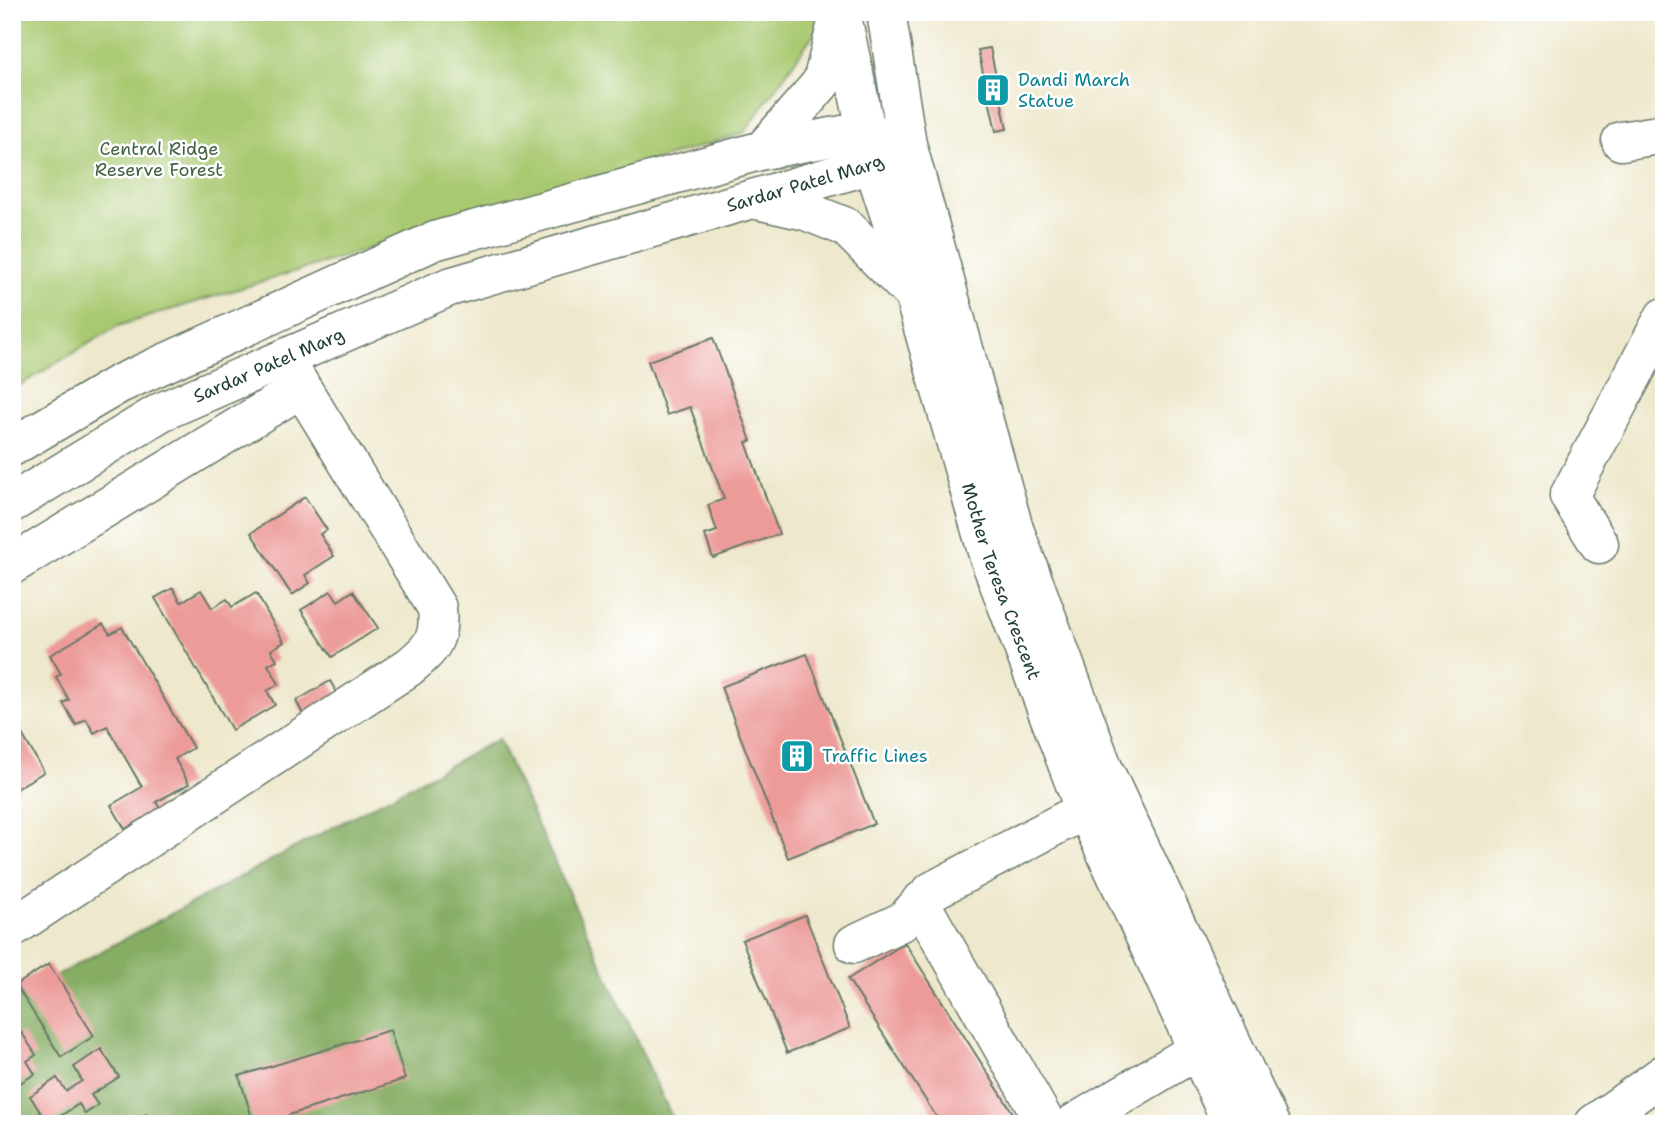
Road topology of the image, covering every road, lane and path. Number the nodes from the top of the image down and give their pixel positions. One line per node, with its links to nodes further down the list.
1 (840, 12): 6 (main road, Mother Teresa Crescent); 7 (main road)
2 (886, 12): 5 (main road, Mother Teresa Crescent)
3 (1664, 134): 4 (main road)
4 (1621, 141)
5 (906, 144): 6 (main road, Sardar Patel Marg); 25 (main road, Mother Teresa Crescent)
6 (869, 148): 7 (main road, Sardar Patel Marg); 8 (main road, Sardar Patel Marg); 9 (main road, Mother Teresa Crescent)
7 (763, 150): 12 (main road, Sardar Patel Marg)
8 (754, 200): 9 (main road); 11 (main road, Sardar Patel Marg)
9 (914, 296): 16 (main road, Mother Teresa Crescent)
10 (1664, 317): 14 (main road)
11 (292, 374): 13 (main road, Sardar Patel Marg); 15 (main road); 18 (main road)
12 (12, 447)
13 (12, 503)
14 (1599, 544)
15 (12, 565)
16 (1085, 810): 17 (main road); 20 (main road, Mother Teresa Crescent)
17 (920, 902): 19 (main road); 22 (main road)
18 (12, 928)
19 (854, 944)
20 (1197, 1050): 23 (main road); 24 (main road, Mother Teresa Crescent)
21 (1661, 1083): 26 (main road)
22 (1046, 1124)
23 (1073, 1124)
24 (1232, 1124)
25 (1270, 1124)
26 (1594, 1124)

